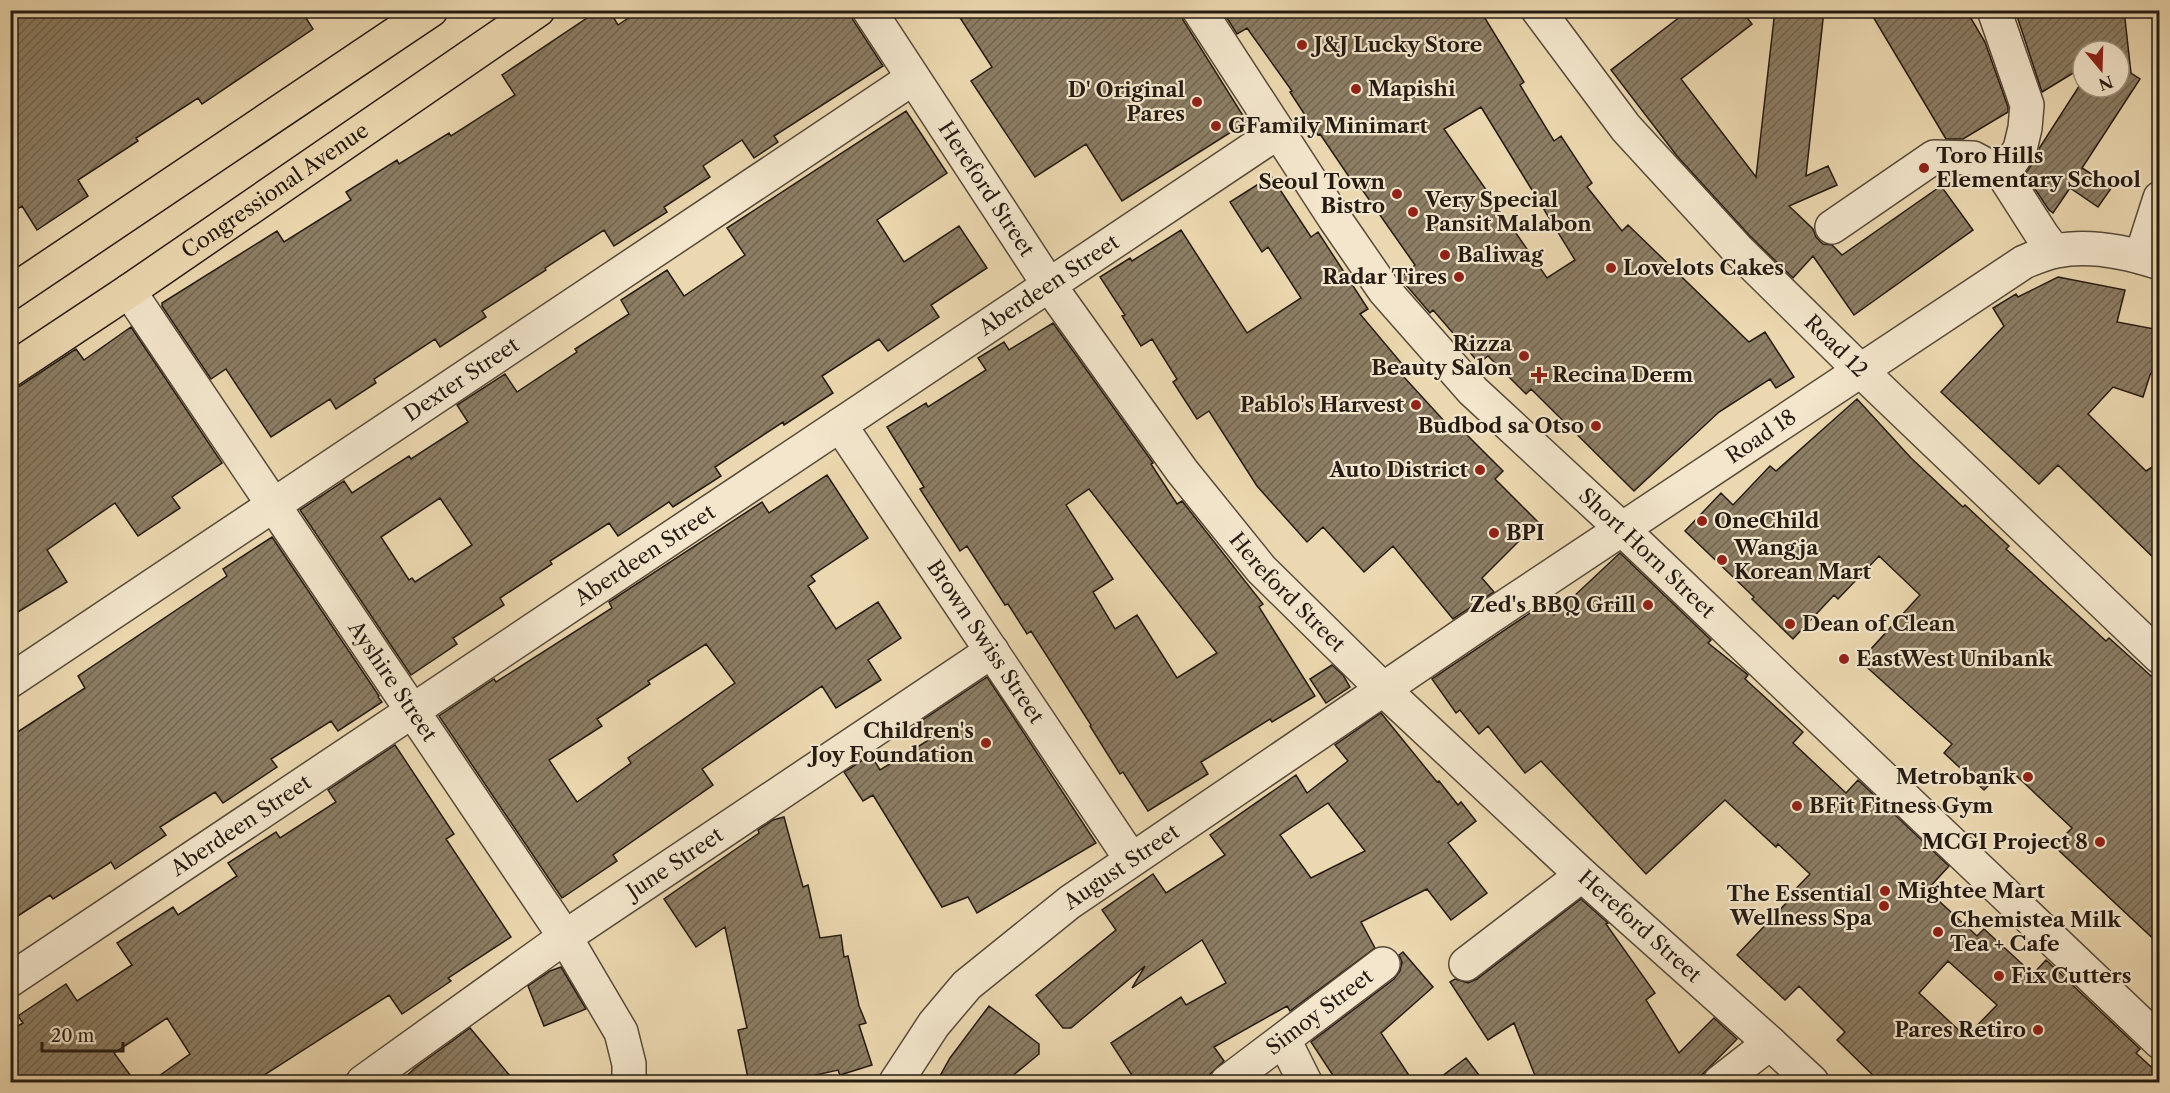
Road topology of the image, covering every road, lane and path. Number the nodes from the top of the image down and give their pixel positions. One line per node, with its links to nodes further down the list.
1 (431, 10): 16 (main road)
2 (538, 10): 15 (main road, Congressional Avenue)
3 (869, 10): 7 (street, Hereford Street)
4 (1199, 10): 8 (street, Short Horn Street)
5 (1994, 10): 9 (street)
6 (1548, 14): 18 (street, Road 12)
7 (913, 78): 14 (street, Hereford Street); 20 (street, Dexter Street)
8 (1278, 132): 14 (street, Aberdeen Street); 21 (street, Short Horn Street)
9 (2003, 174): 11 (street); 12 (street)
10 (2160, 198): 13 (street)
11 (1832, 227)
12 (2054, 251): 13 (street, Road 18); 18 (street, Road 18)
13 (2150, 260)
14 (1049, 285): 19 (street, Aberdeen Street); 25 (street, Hereford Street)
15 (129, 291): 17 (main road, Congressional Avenue); 20 (street, Ayshire Street)
16 (10, 293)
17 (10, 370)
18 (1860, 370): 21 (street, Road 18); 23 (street, Road 12)
19 (840, 425): 22 (street, Brown Swiss Street); 26 (street, Aberdeen Street)
20 (273, 505): 24 (street, Dexter Street); 26 (street, Ayshire Street)
21 (1622, 529): 25 (street, Road 18); 34 (street, Short Horn Street)
22 (992, 651): 27 (street, Brown Swiss Street); 29 (street, June Street)
23 (2160, 657)
24 (10, 681)
25 (1383, 689): 27 (street, August Street); 28 (street, Hereford Street)
26 (413, 711): 29 (street, Ayshire Street); 32 (street, Aberdeen Street)
27 (1131, 859): 38 (street, August Street)
28 (1582, 875): 31 (street); 35 (street, Hereford Street)
29 (565, 937): 36 (street, June Street); 37 (street, Ayshire Street)
30 (1383, 964): 33 (street, Simoy Street)
31 (1466, 964)
32 (10, 980)
33 (1284, 1040): 39 (street, Simoy Street); 40 (street)
34 (2160, 1042)
35 (1770, 1043): 41 (street); 42 (street, Hereford Street)
36 (363, 1083)
37 (628, 1083)
38 (896, 1083)
39 (1227, 1083)
40 (1305, 1083)
41 (1720, 1083)
42 (1812, 1083)

